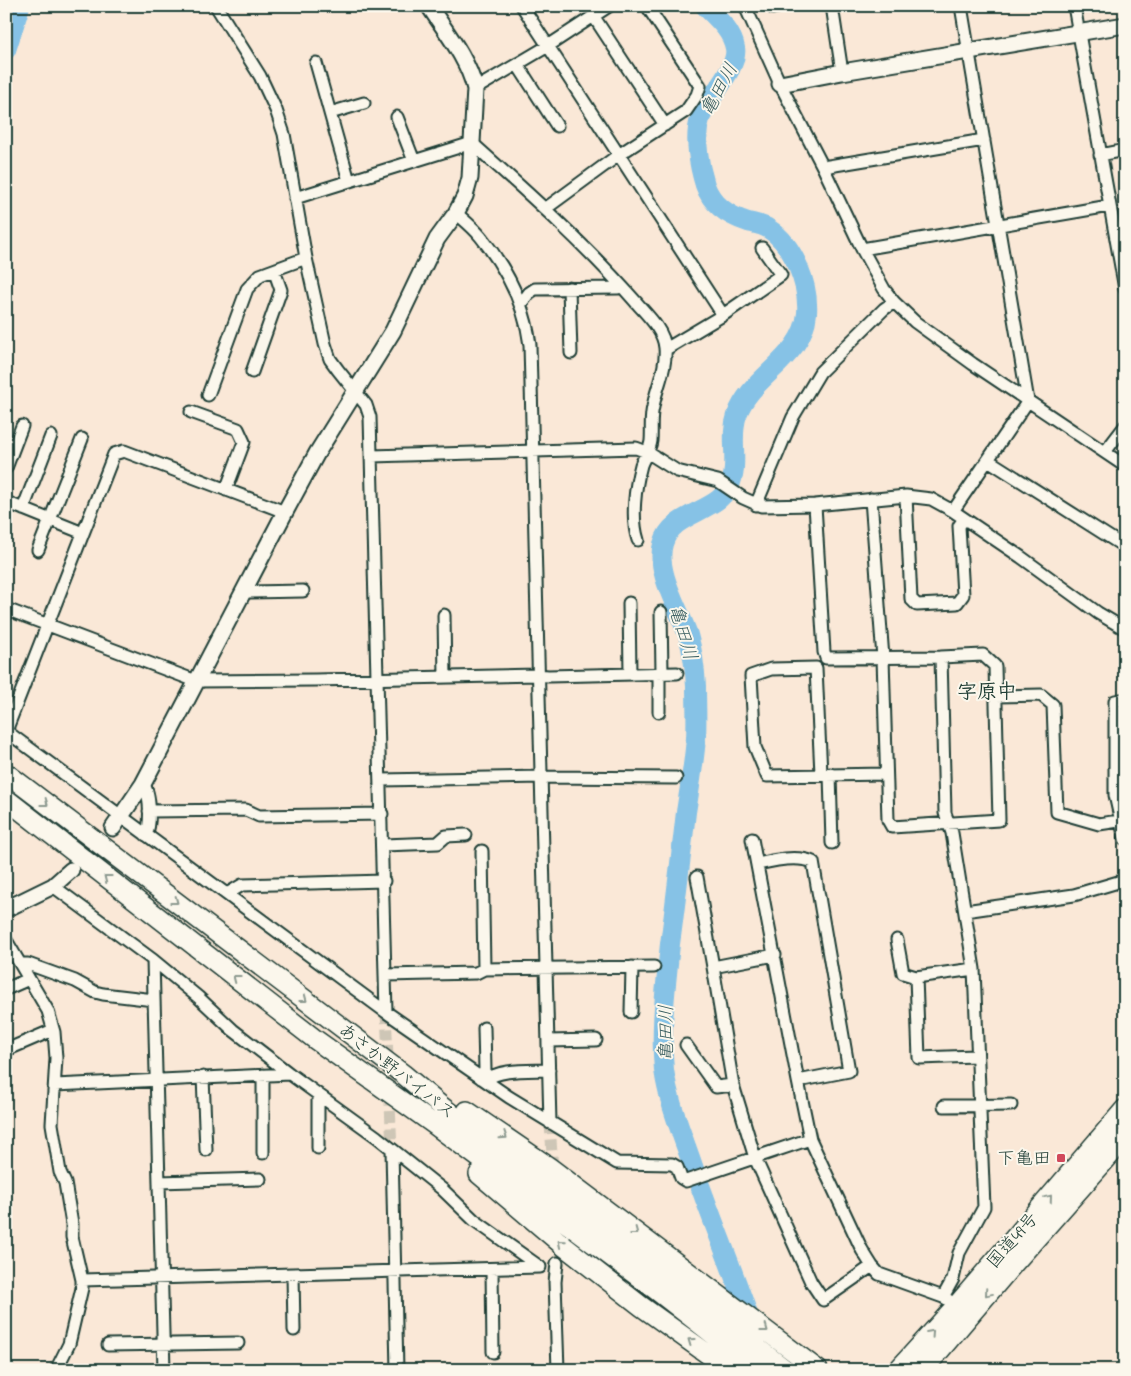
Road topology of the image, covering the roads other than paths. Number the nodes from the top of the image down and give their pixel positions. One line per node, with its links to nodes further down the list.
1 (216, 6): 33 (street)
2 (429, 6): 19 (street)
3 (522, 6): 13 (street)
4 (610, 6): 10 (street)
5 (647, 6): 23 (street)
6 (744, 6): 18 (street)
7 (832, 6): 17 (street)
8 (961, 6): 14 (street)
9 (1074, 6): 12 (street)
10 (594, 17): 13 (street); 23 (street)
11 (1125, 25): 12 (street)
12 (1079, 33): 14 (street); 29 (street)
13 (548, 46): 16 (street); 28 (street)
14 (968, 52): 17 (street); 25 (street)
15 (316, 63): 21 (street)
16 (517, 64): 19 (street); 24 (street)
17 (842, 72): 18 (street)
18 (780, 84): 31 (street)
19 (474, 89): 26 (street)
20 (364, 103): 21 (street)
21 (330, 113): 32 (street)
22 (397, 117): 30 (street)
23 (665, 125): 28 (street)
24 (557, 126)
25 (984, 140): 31 (street); 37 (street)
26 (472, 143): 30 (street); 35 (street); 36 (street)
27 (1125, 150): 29 (street)
28 (620, 154): 35 (street); 48 (street)
29 (1100, 155): 34 (street)
30 (414, 161): 32 (street)
31 (823, 166): 39 (street)
32 (349, 181): 33 (street)
33 (295, 198): 40 (street)
34 (1109, 206): 37 (street); 42 (street)
35 (545, 208): 43 (street)
36 (456, 213): 47 (street); 52 (street)
37 (999, 225): 39 (street); 54 (street)
38 (762, 248): 48 (street)
39 (862, 249): 46 (street)
40 (306, 258): 41 (street); 52 (street)
41 (274, 270): 51 (street); 53 (street)
42 (1123, 272): 45 (street)
43 (622, 286): 44 (street); 49 (street)
44 (570, 288): 47 (street); 50 (street)
45 (1125, 289)
46 (894, 302): 54 (street); 71 (street)
47 (520, 305): 60 (street)
48 (724, 315): 49 (street)
49 (666, 348): 61 (street)
50 (571, 353)
51 (252, 372)
52 (355, 392): 63 (street); 75 (street)
53 (208, 395)
54 (1028, 401): 62 (street); 64 (street)
55 (191, 412): 67 (street)
56 (22, 426): 66 (street)
57 (1125, 426): 62 (street)
58 (51, 436): 73 (street)
59 (82, 439): 77 (street)
60 (532, 451): 61 (street); 63 (street); 97 (street)
61 (647, 452): 71 (street); 79 (street)
62 (1105, 452): 65 (street)
63 (372, 456): 99 (street)
64 (988, 460): 74 (street); 80 (street)
65 (1125, 466)
66 (6, 468)
67 (226, 490): 75 (street); 78 (street)
68 (906, 496): 69 (street); 74 (street); 76 (street)
69 (871, 499): 72 (street); 92 (street)
70 (6, 502): 73 (street)
71 (756, 505): 72 (street)
72 (815, 505): 91 (street)
73 (23, 509): 77 (street)
74 (953, 511): 76 (street)
75 (285, 512): 82 (street)
76 (964, 519): 89 (street)
77 (50, 520): 78 (street); 81 (street)
78 (83, 533): 88 (street)
79 (638, 540)
80 (1125, 547)
81 (38, 550)
82 (244, 590): 83 (street); 100 (street)
83 (303, 592)
84 (629, 603): 96 (street)
85 (6, 609): 88 (street)
86 (661, 612): 94 (street)
87 (444, 616): 98 (street)
88 (48, 625): 100 (street); 104 (street)
89 (1125, 629)
90 (941, 657): 92 (street); 101 (street); 118 (street)
91 (826, 658): 92 (street); 93 (street)
92 (883, 658): 108 (street)
93 (816, 668): 107 (street); 107 (street)
94 (661, 673): 95 (street); 96 (street); 103 (street)
95 (677, 673)
96 (630, 674): 97 (street)
97 (538, 675): 98 (street); 109 (street)
98 (445, 677): 99 (street)
99 (378, 678): 100 (street); 111 (street)
100 (196, 681): 112 (street)
101 (996, 696): 116 (street); 118 (street)
102 (1125, 699): 105 (street)
103 (659, 712)
104 (6, 731): 117 (street)
105 (1120, 756): 116 (street)
106 (6, 773): 163 (highway, あさか野バイパス, one-way to 163)
107 (826, 774): 108 (street); 123 (street)
108 (886, 774): 118 (street)
109 (542, 777): 110 (street); 111 (street); 143 (street)
110 (676, 778)
111 (381, 780): 115 (street)
112 (143, 784): 114 (street); 117 (street)
113 (6, 800): 155 (highway, あさか野バイパス, one-way to 113)
114 (149, 811): 115 (street); 119 (street)
115 (382, 814): 124 (street)
116 (1122, 820): 122 (street)
117 (117, 823): 119 (street)
118 (950, 824): 134 (street)
119 (146, 835): 132 (street)
120 (466, 836): 124 (street)
121 (752, 839): 126 (street)
122 (1125, 839)
123 (832, 842)
124 (383, 845): 130 (street)
125 (482, 851): 144 (street)
126 (758, 864): 137 (street); 168 (street)
127 (71, 870): 131 (street)
128 (697, 876): 142 (street)
129 (1125, 880): 134 (street)
130 (384, 881): 132 (street); 146 (street)
131 (53, 886): 133 (street); 138 (street)
132 (227, 894): 151 (street)
133 (6, 909)
134 (965, 911): 145 (street)
135 (6, 940): 139 (street)
136 (897, 940): 147 (street)
137 (775, 955): 142 (street); 168 (street)
138 (153, 960): 150 (street); 162 (street)
139 (21, 964): 148 (street); 150 (street)
140 (632, 967): 141 (street); 143 (street); 152 (street)
141 (654, 967)
142 (713, 967): 170 (street)
143 (546, 968): 144 (street); 156 (street)
144 (484, 969): 146 (street)
145 (974, 969): 147 (street); 160 (street)
146 (386, 975): 151 (street)
147 (916, 977): 160 (street)
148 (29, 978): 149 (street); 154 (street)
149 (6, 989)
150 (154, 1000): 166 (street)
151 (386, 1012): 167 (street)
152 (631, 1012)
153 (484, 1028): 167 (street)
154 (53, 1030): 159 (street); 169 (street)
155 (316, 1040): 195 (highway, あさか野バイパス); 206 (highway, one-way to 155)
156 (548, 1040): 157 (street); 161 (street)
157 (596, 1040)
158 (686, 1045): 170 (street)
159 (11, 1048)
160 (976, 1056): 173 (street)
161 (549, 1070): 167 (street); 176 (street)
162 (290, 1074): 164 (street); 171 (street)
163 (403, 1074): 195 (highway, あさか野バイパス); 209 (highway, one-way to 209)
164 (263, 1075): 165 (street); 182 (street)
165 (203, 1077): 166 (street); 180 (street)
166 (156, 1079): 169 (street); 185 (street)
167 (483, 1080): 176 (street)
168 (798, 1081): 178 (street)
169 (55, 1085): 193 (street)
170 (734, 1085): 183 (street)
171 (318, 1094): 179 (street); 181 (street)
172 (1011, 1104): 173 (street)
173 (980, 1105): 174 (street); 196 (street)
174 (944, 1106)
175 (1125, 1109): 196 (highway, 国道49号, one-way to 175)
176 (550, 1123): 183 (street)
177 (1125, 1138): 211 (highway, 国道49号, one-way to 211)
178 (810, 1139): 183 (street); 187 (street)
179 (318, 1148)
180 (206, 1150)
181 (392, 1150): 188 (street); 190 (street)
182 (263, 1153)
183 (755, 1158): 187 (street)
184 (260, 1179): 185 (street)
185 (159, 1182): 192 (street)
186 (557, 1263): 194 (street)
187 (872, 1266): 196 (street)
188 (540, 1267): 189 (street); 194 (street)
189 (492, 1268): 190 (street); 201 (street)
190 (394, 1271): 191 (street); 204 (street)
191 (294, 1274): 192 (street); 197 (street)
192 (161, 1277): 193 (street); 199 (street)
193 (82, 1280): 202 (street)
194 (554, 1282): 205 (street)
195 (662, 1284): 207 (highway, あさか野バイパス); 208 (highway, あさか野バイパス)
196 (950, 1301): 210 (highway, 国道49号, one-way to 196)
197 (294, 1330)
198 (238, 1343): 199 (street)
199 (163, 1345): 200 (street); 203 (street)
200 (108, 1346)
201 (493, 1352)
202 (56, 1370)
203 (164, 1370)
204 (397, 1370)
205 (558, 1370)
206 (730, 1370)
207 (759, 1370)
208 (786, 1370)
209 (818, 1370)
210 (898, 1370)
211 (923, 1370)

